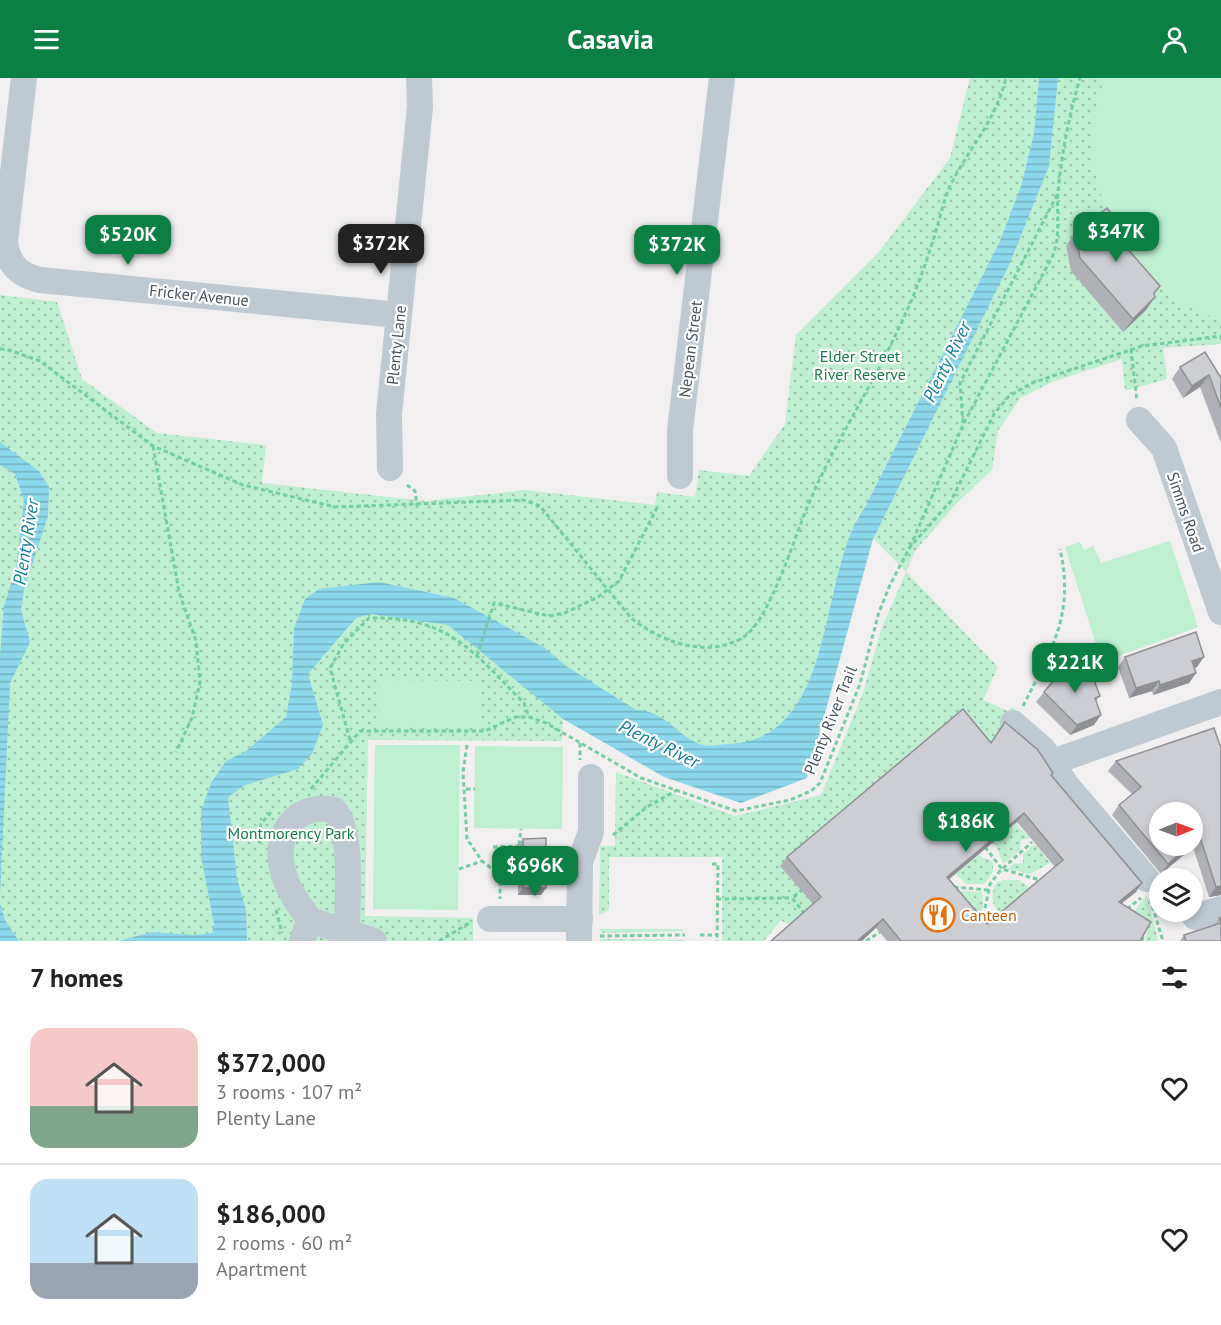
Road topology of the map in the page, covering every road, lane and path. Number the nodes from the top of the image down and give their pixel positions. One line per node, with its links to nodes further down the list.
1 (24, 78): 7 (street, Fricker Avenue)
2 (419, 78): 7 (street, Plenty Lane)
3 (722, 78): 14 (street, Nepean Street)
4 (1006, 78): 20 (path)
5 (1080, 78): 6 (path)
6 (1058, 192): 12 (path); 12 (path)
7 (399, 315): 15 (street, Plenty Lane)
8 (1221, 336): 10 (path, Plenty River Trail)
9 (0, 349): 13 (path)
10 (1131, 349): 11 (path); 18 (path, Plenty River Trail)
11 (1139, 420): 21 (street, Simms Road)
12 (963, 425): 18 (path)
13 (153, 446): 16 (path); 30 (path)
14 (680, 476)
15 (399, 477): 16 (path)
16 (417, 506): 20 (path)
17 (658, 506): 20 (path)
18 (910, 547): 35 (path, Plenty River Trail)
19 (1060, 549): 23 (path)
20 (610, 590): 24 (path)
21 (1221, 612)
22 (1109, 650): 23 (path)
23 (1050, 652): 26 (path)
24 (477, 656): 27 (path); 28 (path)
25 (1221, 702): 31 (street)
26 (1018, 715): 31 (street)
27 (529, 717): 28 (path); 35 (path, Plenty River Trail)
28 (350, 740): 36 (path)
29 (467, 745): 33 (path)
30 (176, 752)
31 (1053, 762): 55 (street)
32 (591, 777): 70 (street)
33 (466, 789): 34 (path); 38 (path)
34 (475, 789)
35 (677, 790): 41 (path)
36 (309, 791)
37 (279, 806): 44 (path)
38 (465, 818): 39 (path); 46 (path)
39 (459, 819)
40 (521, 829): 45 (path)
41 (613, 835)
42 (1032, 842): 49 (path)
43 (984, 846): 49 (path)
44 (260, 847)
45 (493, 847)
46 (482, 861): 48 (path); 51 (path)
47 (712, 864): 60 (path)
48 (459, 869)
49 (1002, 869): 53 (path); 57 (path)
50 (518, 873): 51 (path)
51 (500, 874): 66 (path)
52 (949, 879): 56 (path)
53 (1043, 881)
54 (808, 884): 59 (path)
55 (1148, 885): 63 (path); 82 (path)
56 (951, 887): 57 (path); 58 (path)
57 (988, 890): 68 (path)
58 (945, 891)
59 (792, 898): 60 (path); 64 (path)
60 (717, 899): 74 (path)
61 (273, 900): 76 (path)
62 (1221, 909): 65 (street)
63 (1122, 913)
64 (805, 914)
65 (1203, 915)
66 (495, 919): 70 (street); 78 (path)
67 (1139, 924): 81 (path)
68 (976, 928)
69 (306, 930): 75 (street); 75 (street)
70 (585, 932): 72 (path)
71 (880, 932): 80 (path)
72 (685, 935)
73 (700, 935): 74 (path)
74 (717, 935): 79 (path)
75 (344, 936): 77 (street)
76 (282, 941)
77 (374, 941)
78 (440, 941)
79 (717, 941)
80 (866, 941)
81 (1142, 941)
82 (1163, 941)

